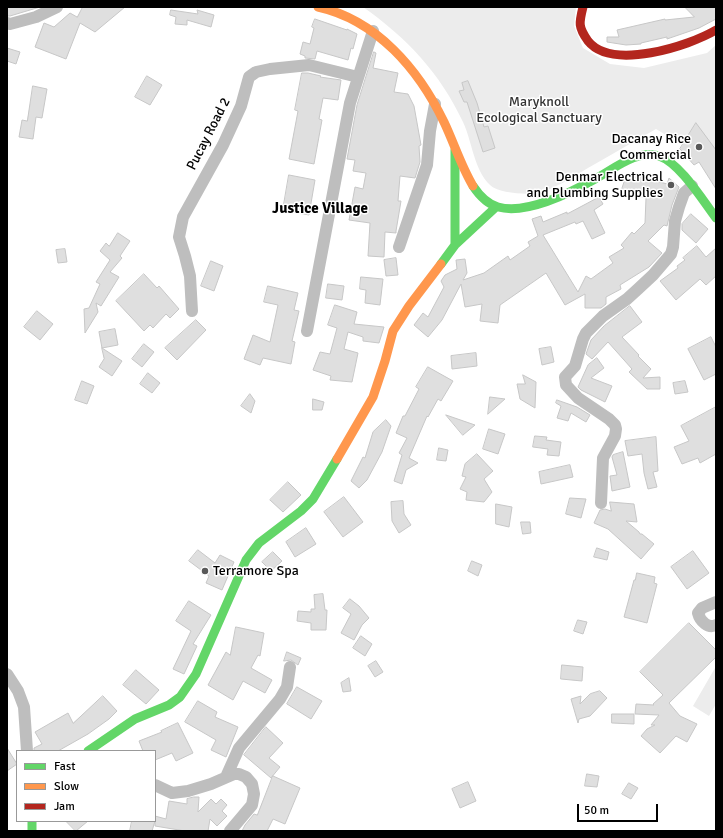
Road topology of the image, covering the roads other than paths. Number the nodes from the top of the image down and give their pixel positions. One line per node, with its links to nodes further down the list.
1 (57, 7): 4 (street)
2 (318, 7): 6 (main road)
3 (583, 7): 5 (main road)
4 (7, 23)
5 (716, 30)
6 (373, 31): 7 (street); 8 (main road)
7 (358, 77): 15 (street, Pucay Road 2); 16 (street)
8 (436, 104): 9 (main road); 14 (street)
9 (456, 146): 11 (main road); 13 (main road)
10 (692, 186): 11 (main road); 12 (main road); 17 (street)
11 (496, 207): 13 (main road)
12 (716, 218)
13 (455, 245): 23 (main road)
14 (399, 247)
15 (192, 311)
16 (307, 331)
17 (601, 503)
18 (716, 602): 19 (street)
19 (716, 625)
20 (290, 668): 24 (street)
21 (7, 674): 22 (street)
22 (27, 750)
23 (89, 750)
24 (226, 777): 25 (street); 26 (street)
25 (156, 785)
26 (230, 831)

